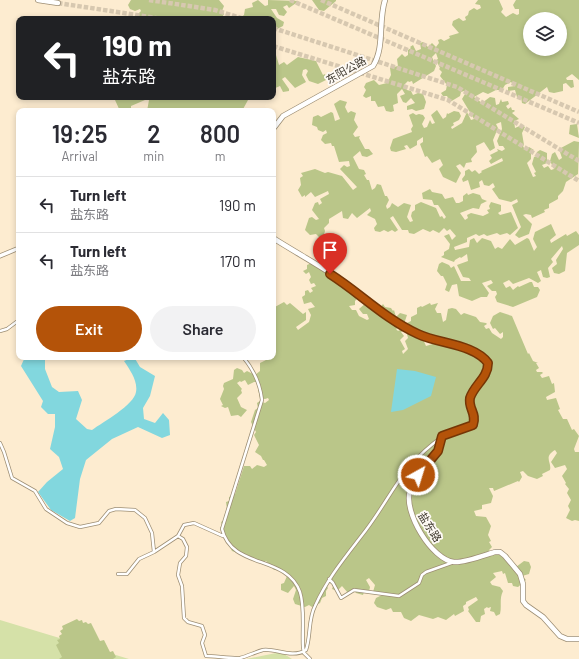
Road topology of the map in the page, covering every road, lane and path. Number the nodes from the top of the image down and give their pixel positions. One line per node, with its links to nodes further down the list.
1 (38, 0): 3 (highway)
2 (385, 0): 4 (highway, 东阳公路)
3 (58, 3)
4 (276, 125)
5 (276, 240): 11 (highway)
6 (16, 249): 7 (street)
7 (0, 256)
8 (16, 322): 9 (street)
9 (0, 331)
10 (245, 360): 14 (street)
11 (442, 436): 16 (highway, 盐东路); 18 (street)
12 (0, 443): 15 (street)
13 (178, 536): 14 (street); 15 (street); 20 (street)
14 (223, 536): 20 (street)
15 (154, 552): 17 (street)
16 (454, 562): 18 (street); 19 (highway)
17 (118, 574)
18 (329, 579): 20 (street)
19 (579, 639)
20 (304, 653): 21 (street)
21 (310, 659)

